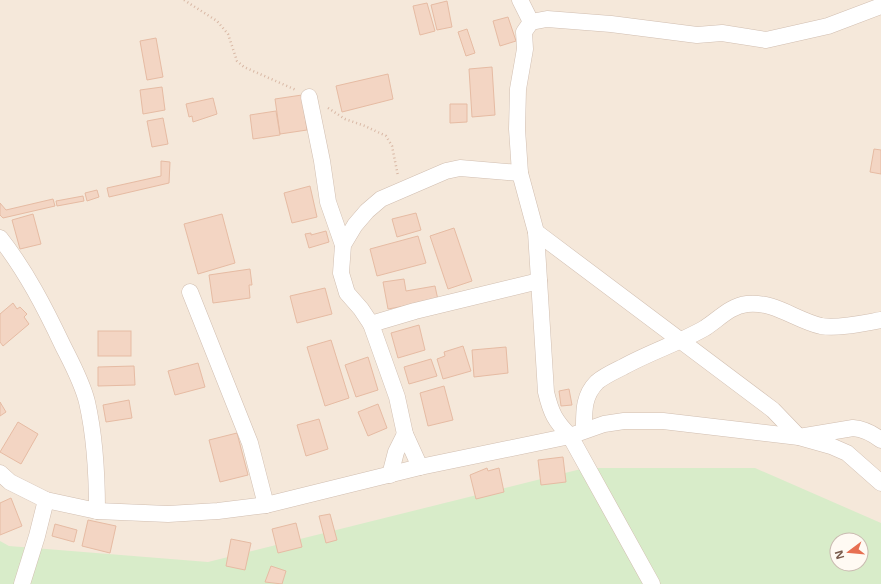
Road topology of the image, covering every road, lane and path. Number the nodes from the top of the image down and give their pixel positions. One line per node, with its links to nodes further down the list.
1 (520, 0): 3 (street)
2 (881, 6): 3 (street)
3 (531, 22): 5 (street)
4 (309, 97): 8 (street)
5 (520, 172): 6 (street); 8 (street)
6 (536, 232): 9 (street); 13 (street)
7 (0, 238): 24 (street)
8 (343, 244): 12 (street)
9 (539, 281): 12 (street); 14 (street)
10 (190, 292): 23 (street)
11 (881, 320): 13 (street)
12 (371, 324): 15 (street)
13 (681, 341): 14 (street); 16 (street)
14 (577, 433): 16 (street); 18 (street); 26 (street)
15 (405, 434): 18 (street); 20 (street)
16 (799, 437): 17 (street); 21 (street)
17 (881, 440)
18 (420, 467): 20 (street)
19 (0, 473): 22 (street)
20 (390, 475): 23 (street)
21 (881, 483)
22 (46, 500): 24 (street); 25 (street)
23 (266, 505): 24 (street)
24 (97, 511)
25 (22, 584)
26 (652, 584)

